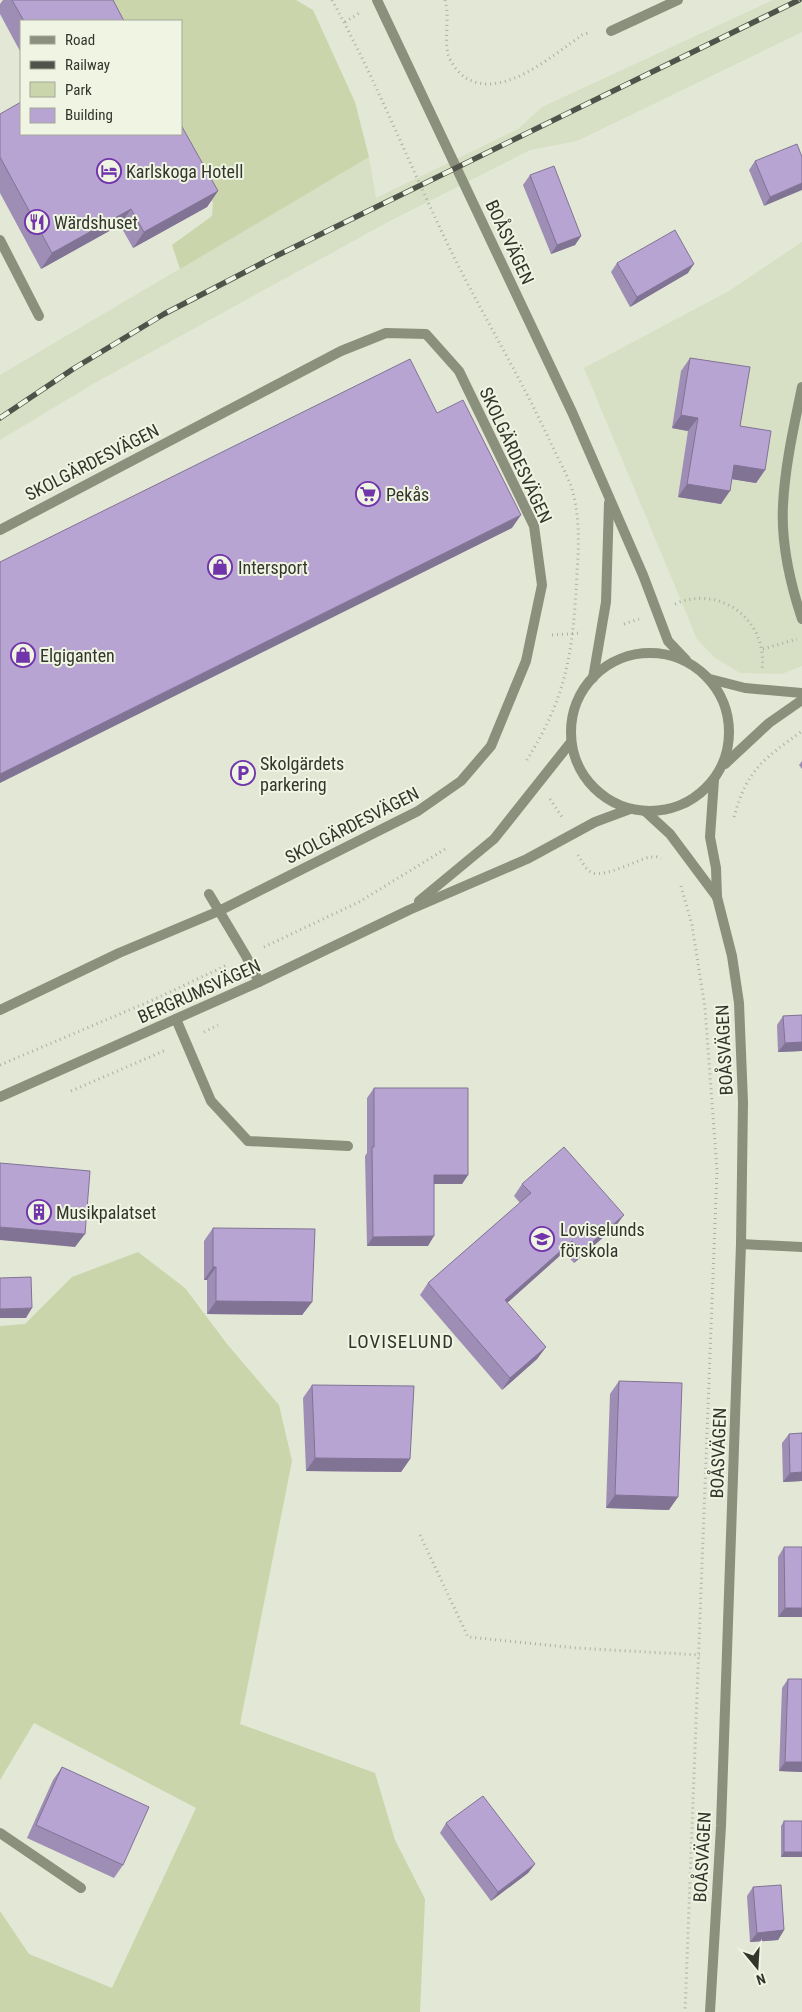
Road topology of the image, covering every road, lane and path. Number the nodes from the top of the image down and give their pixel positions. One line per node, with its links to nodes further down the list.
1 (332, 0): 25 (path)
2 (377, 0): 9 (street, BOÅSVÄGEN)
3 (445, 0): 5 (path)
4 (678, 0): 5 (street)
5 (611, 31)
6 (0, 240): 7 (street)
7 (39, 316)
8 (802, 387): 13 (street)
9 (609, 500): 12 (street, BOÅSVÄGEN); 14 (street, BOÅSVÄGEN)
10 (0, 530): 40 (street, SKOLGÄRDESVÄGEN)
11 (682, 601): 16 (path)
12 (656, 613): 14 (path); 17 (street, BOÅSVÄGEN)
13 (802, 619)
14 (601, 630): 18 (street, BOÅSVÄGEN)
15 (802, 637): 16 (path)
16 (763, 649): 20 (path)
17 (686, 660): 18 (street); 19 (street)
18 (593, 678): 24 (street)
19 (710, 679): 21 (street); 26 (street)
20 (761, 679)
21 (802, 693)
22 (802, 700): 26 (street)
23 (802, 731): 31 (path)
24 (571, 742): 28 (street, BERGRUMSVÄGEN); 29 (street)
25 (523, 766)
26 (722, 766): 27 (street)
27 (714, 780): 30 (street); 38 (street, BOÅSVÄGEN)
28 (535, 786): 32 (path); 39 (street, BERGRUMSVÄGEN)
29 (630, 809): 30 (street); 32 (street, BERGRUMSVÄGEN)
30 (645, 811): 38 (street, BOÅSVÄGEN)
31 (732, 824)
32 (571, 835): 39 (street, BERGRUMSVÄGEN)
33 (449, 846): 41 (path)
34 (578, 854): 35 (path)
35 (665, 862)
36 (678, 880): 51 (path)
37 (209, 894): 40 (street)
38 (717, 897): 48 (street, BOÅSVÄGEN)
39 (409, 910): 42 (street, BERGRUMSVÄGEN)
40 (219, 911): 41 (street); 43 (street, SKOLGÄRDESVÄGEN)
41 (246, 956): 42 (street); 45 (path)
42 (259, 982): 44 (street, BERGRUMSVÄGEN)
43 (0, 1010)
44 (176, 1019): 46 (street, BERGRUMSVÄGEN); 47 (street)
45 (0, 1065)
46 (0, 1096)
47 (348, 1146)
48 (741, 1244): 49 (street); 55 (street, BOÅSVÄGEN)
49 (802, 1247)
50 (420, 1534): 51 (path)
51 (700, 1654): 54 (path)
52 (0, 1833): 53 (street)
53 (81, 1888)
54 (686, 2012)
55 (710, 2012)

